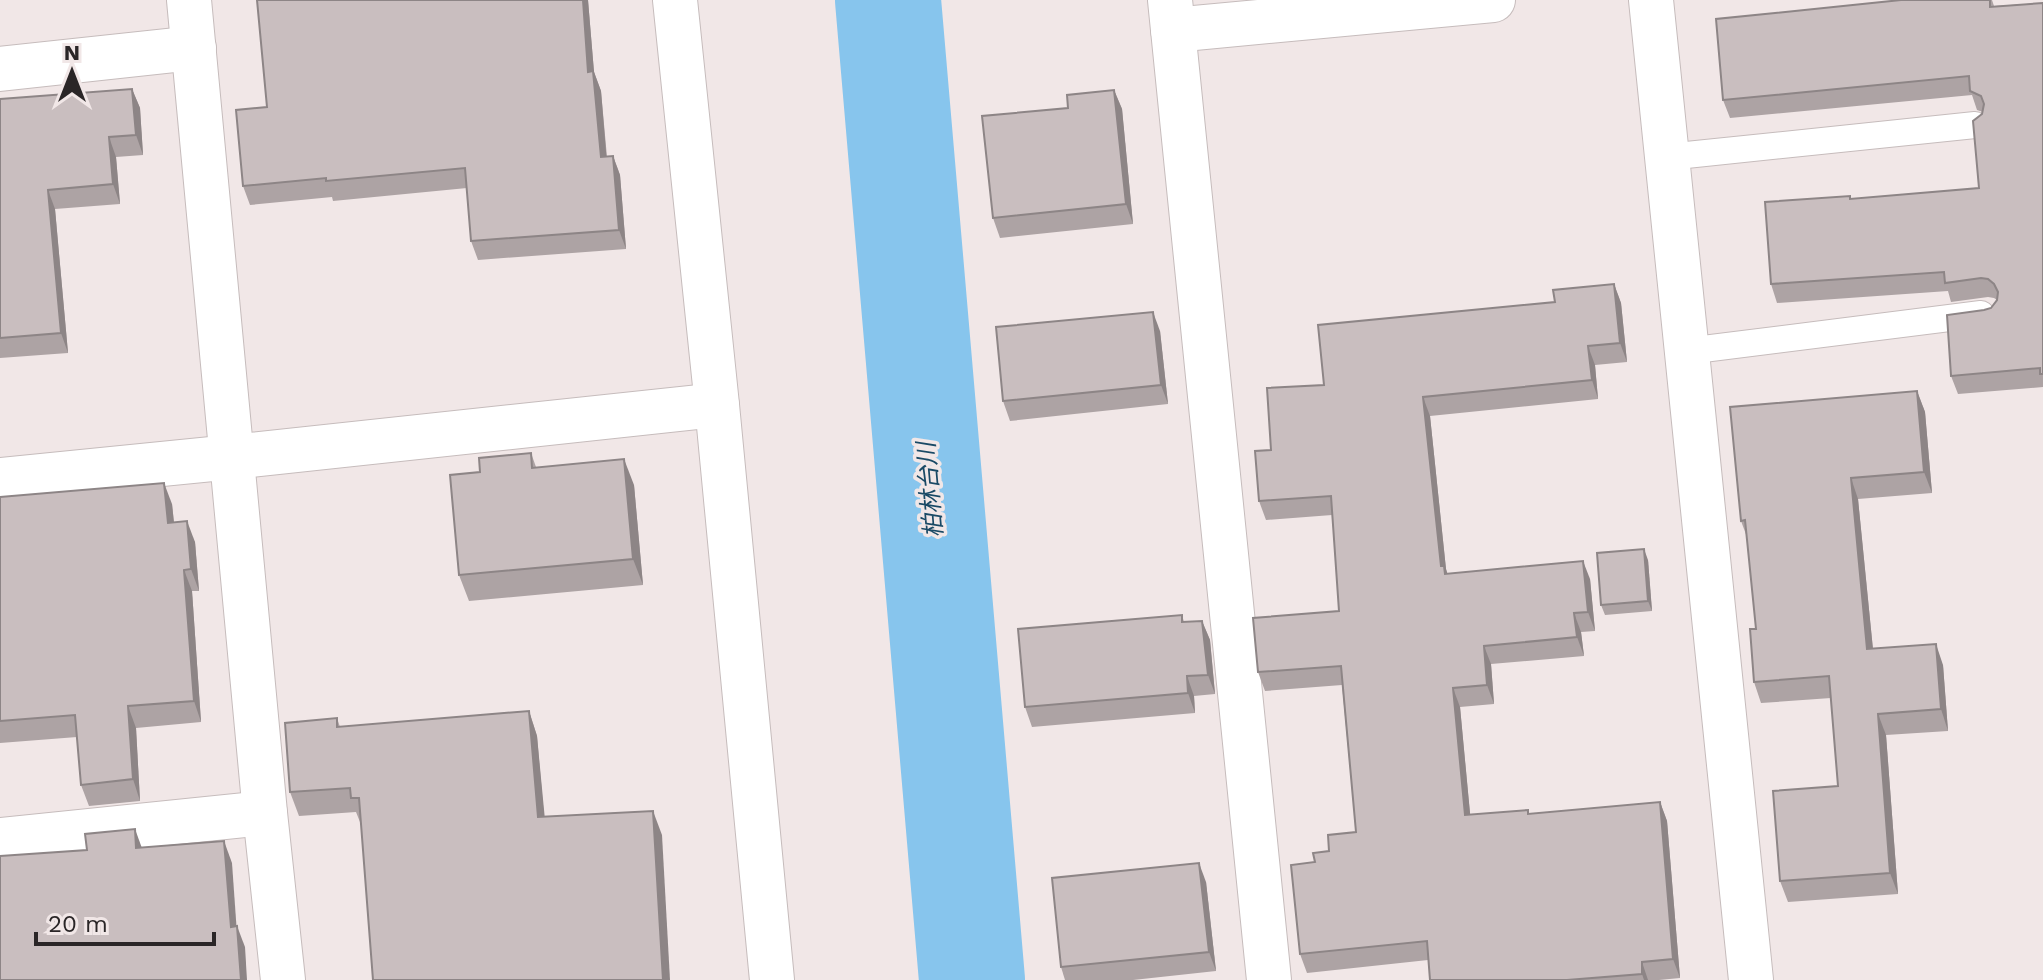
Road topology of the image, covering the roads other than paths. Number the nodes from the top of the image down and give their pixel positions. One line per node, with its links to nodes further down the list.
1 (189, 0): 6 (street)
2 (675, 0): 12 (street)
3 (1493, 0): 5 (street)
4 (1651, 0): 9 (street)
5 (1172, 15): 19 (street)
6 (194, 48): 7 (street); 13 (street)
7 (0, 69)
8 (1975, 125): 9 (lane)
9 (1667, 157): 11 (street)
10 (1989, 313): 11 (lane)
11 (1687, 351): 20 (street)
12 (717, 405): 13 (street); 18 (street)
13 (232, 457): 14 (street); 15 (street)
14 (0, 480)
15 (265, 813): 16 (street); 17 (street)
16 (0, 840)
17 (283, 980)
18 (772, 980)
19 (1269, 980)
20 (1751, 980)

